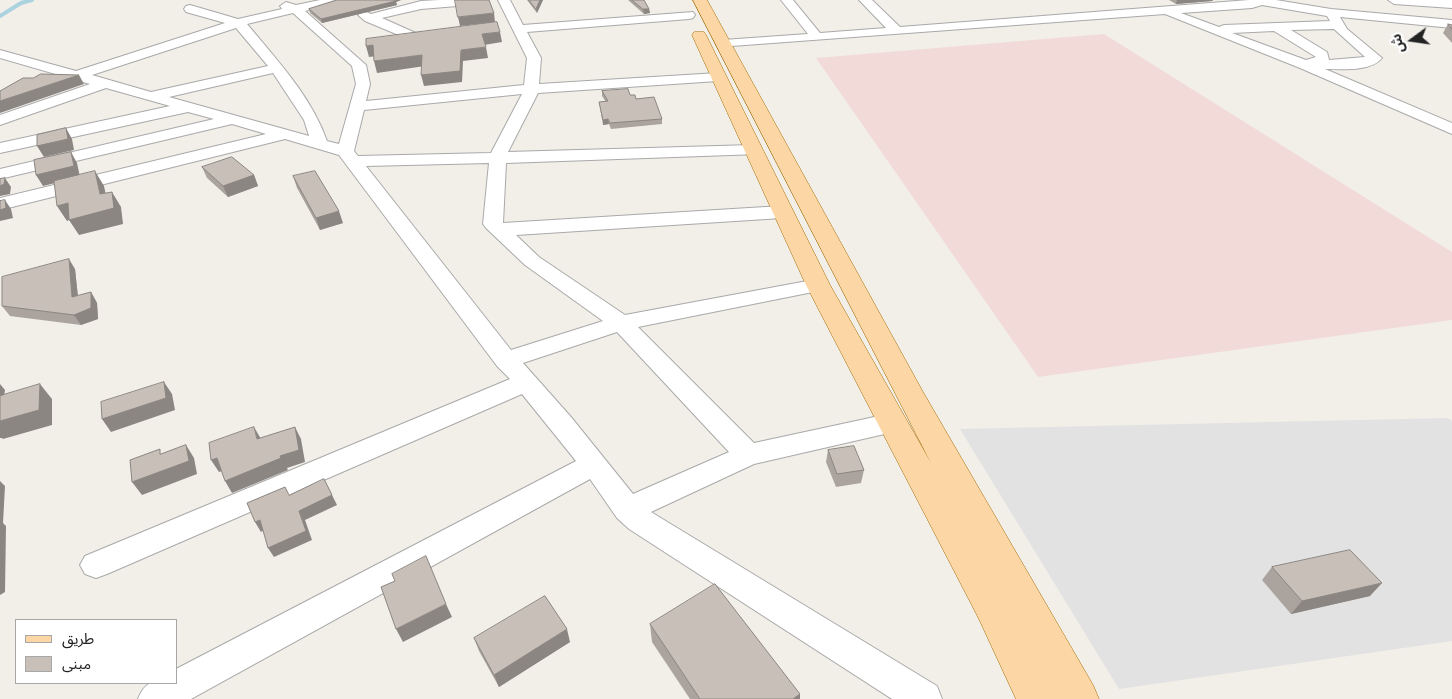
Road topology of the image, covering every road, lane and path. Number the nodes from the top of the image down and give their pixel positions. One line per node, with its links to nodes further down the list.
1 (270, 0): 16 (street)
2 (482, 0): 20 (street)
3 (504, 0): 25 (street)
4 (787, 0): 29 (street)
5 (865, 0): 28 (street)
6 (1143, 0): 17 (street)
7 (1259, 0): 17 (street); 19 (street)
8 (1394, 0): 9 (street)
9 (1415, 1): 12 (street); 23 (street)
10 (340, 4): 16 (street); 20 (street)
11 (1107, 4): 18 (street)
12 (1452, 4)
13 (690, 5): 25 (street); 31 (main road); 38 (main road)
14 (1023, 7): 21 (street)
15 (190, 9): 22 (street)
16 (297, 10): 22 (street); 33 (street)
17 (1161, 10): 18 (street); 27 (street)
18 (1121, 13): 21 (street)
19 (1331, 13): 23 (street); 24 (street)
20 (368, 18): 30 (street)
21 (1030, 20): 28 (street)
22 (239, 23): 36 (street); 37 (street)
23 (1447, 24)
24 (1337, 26): 26 (street); 35 (street)
25 (515, 27): 40 (street)
26 (1276, 27): 27 (street); 35 (street)
27 (1216, 29): 35 (street)
28 (897, 31): 29 (street)
29 (817, 37): 31 (street)
30 (388, 40)
31 (723, 44): 71 (main road)
32 (361, 46): 33 (street)
33 (343, 51): 42 (street)
34 (0, 54): 37 (street)
35 (1308, 64): 46 (street)
36 (277, 68): 41 (street); 49 (street)
37 (76, 76): 39 (street)
38 (718, 77): 40 (street); 51 (main road)
39 (104, 84): 41 (street); 44 (street)
40 (531, 89): 42 (street); 54 (street)
41 (150, 97): 43 (street)
42 (357, 106): 53 (street)
43 (188, 107): 45 (street); 47 (street)
44 (0, 120)
45 (232, 120): 48 (street); 52 (street)
46 (1452, 129)
47 (80, 131): 50 (street); 52 (street)
48 (284, 134): 49 (street); 56 (street)
49 (320, 144): 53 (street)
50 (0, 148)
51 (753, 150): 54 (street); 57 (main road)
52 (87, 154): 55 (street)
53 (350, 156): 54 (street); 61 (street)
54 (498, 158): 58 (street)
55 (0, 174)
56 (0, 204)
57 (782, 212): 58 (street); 59 (main road)
58 (499, 230): 60 (street)
59 (818, 285): 60 (street); 63 (main road)
60 (621, 323): 61 (street); 64 (street)
61 (506, 360): 62 (street)
62 (528, 382): 65 (street); 67 (street)
63 (893, 423): 64 (street); 70 (main road)
64 (748, 455): 66 (street)
65 (594, 464): 66 (street); 68 (street)
66 (627, 510): 69 (street)
67 (96, 565)
68 (156, 699)
69 (924, 699)
70 (1038, 699)
71 (1078, 699)

